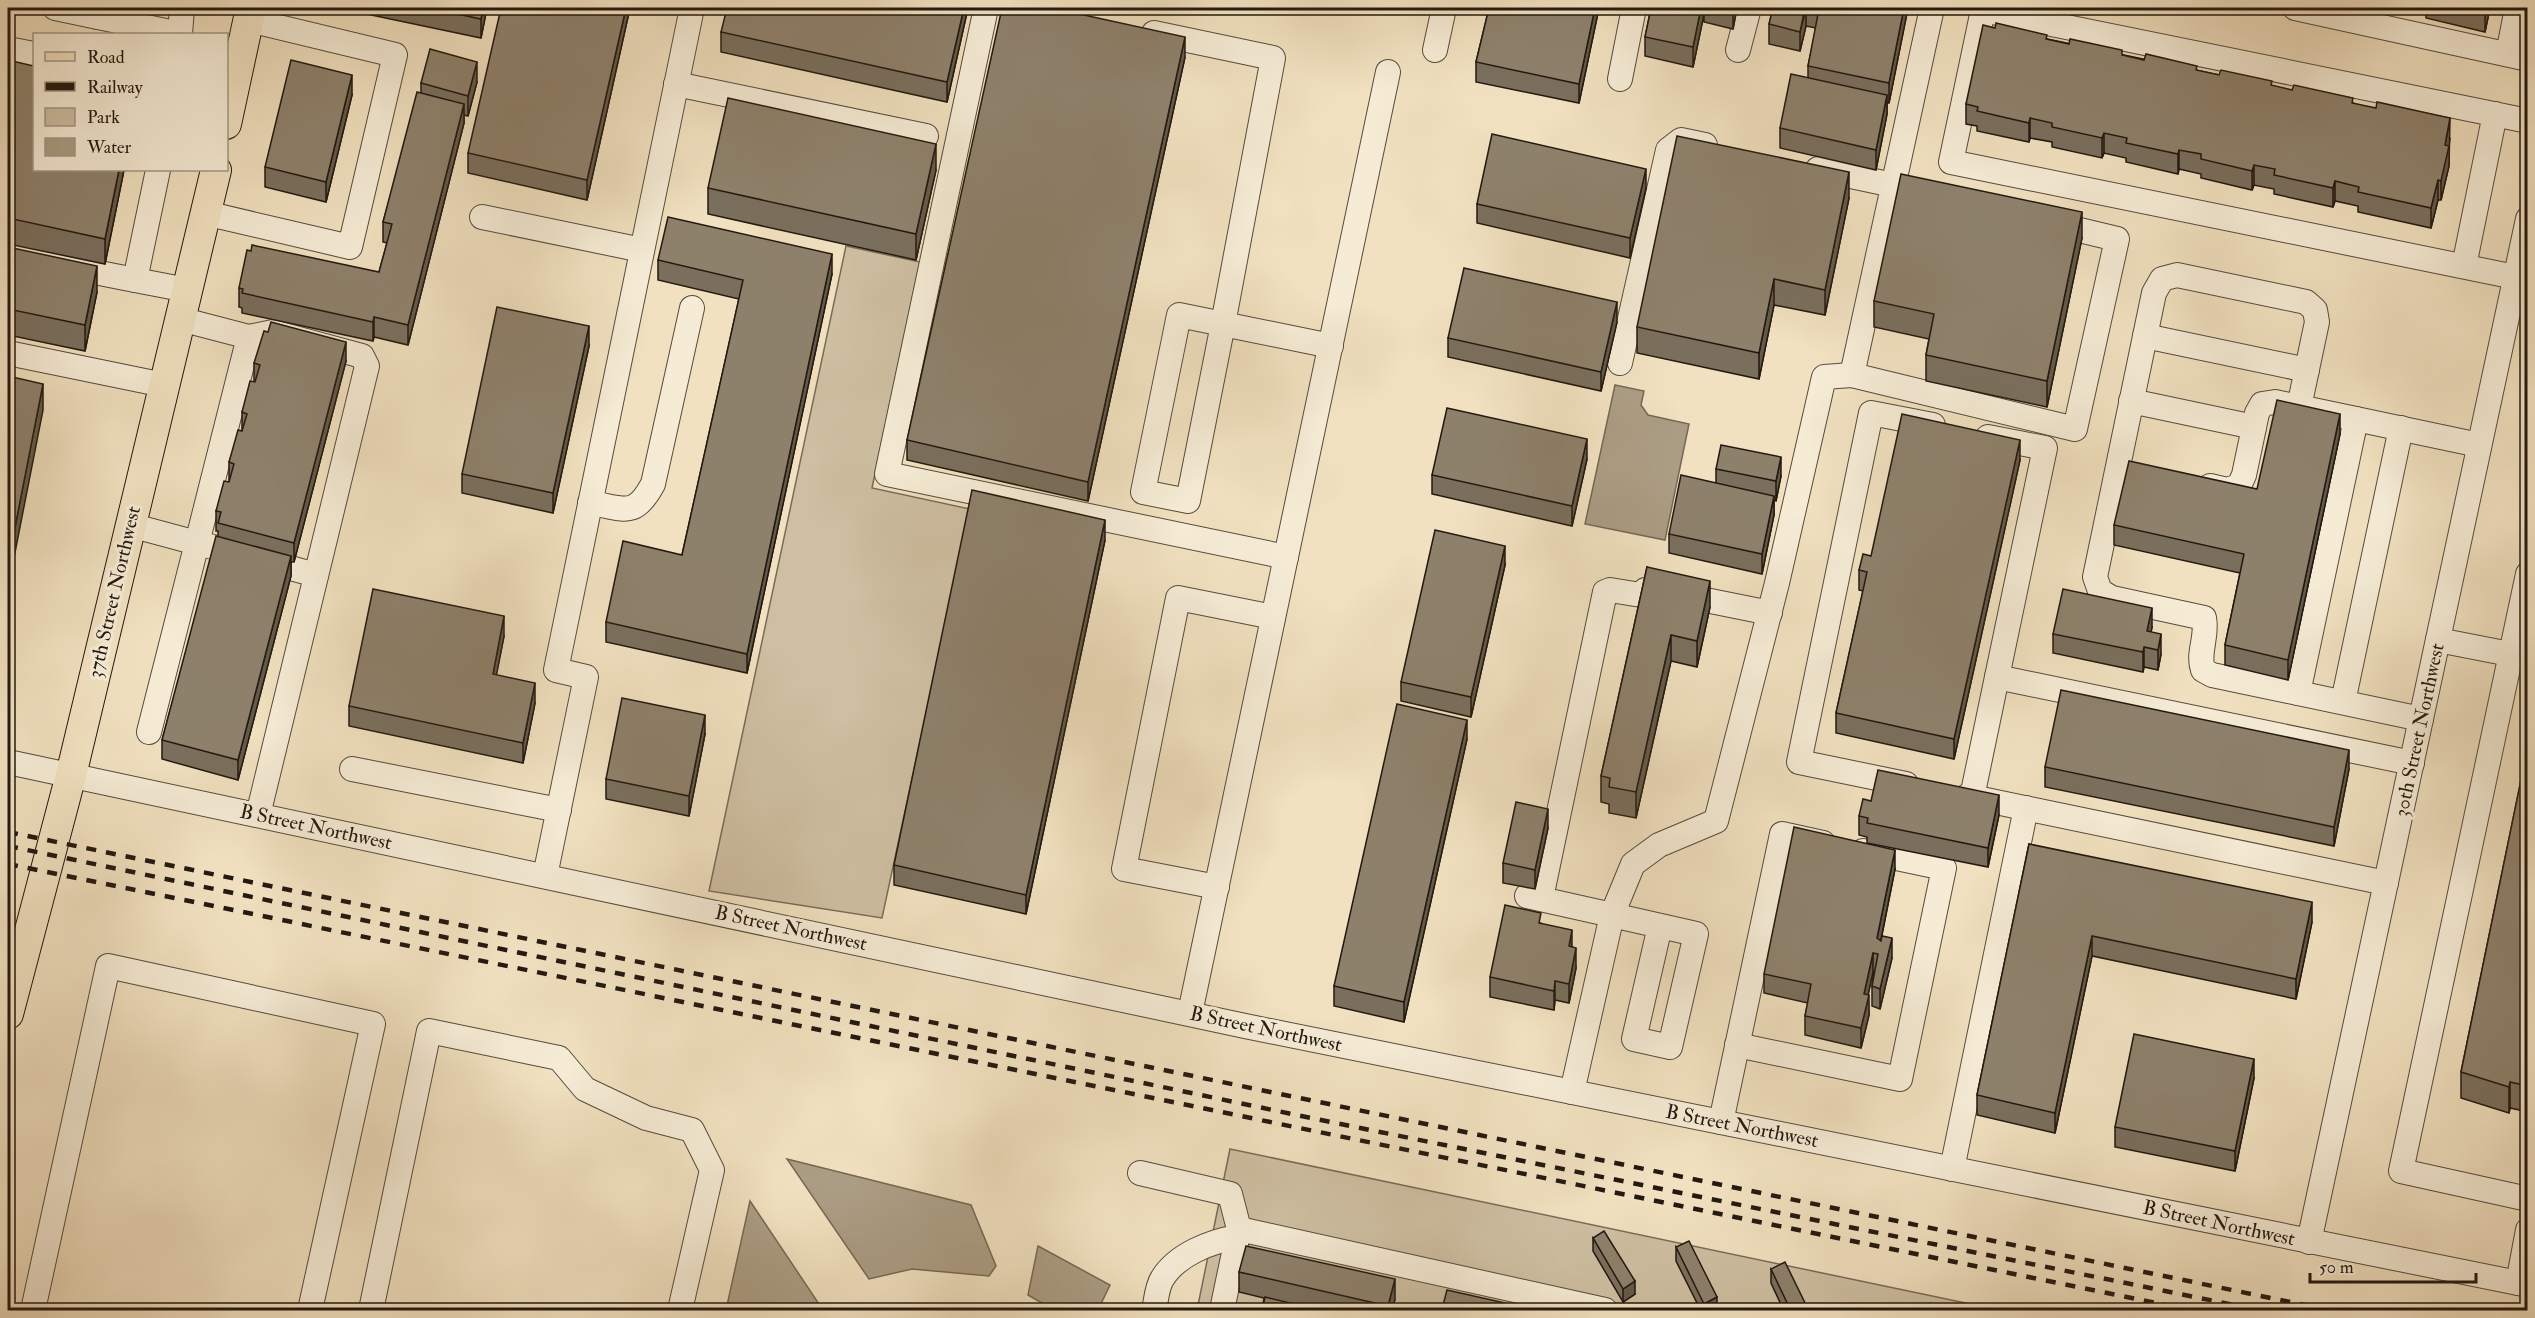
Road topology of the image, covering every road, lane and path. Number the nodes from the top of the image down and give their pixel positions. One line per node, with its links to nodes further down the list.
1 (56, 8): 11 (street)
2 (182, 8): 15 (street)
3 (692, 8): 23 (street)
4 (986, 8): 65 (street)
5 (1444, 8): 17 (street)
6 (1634, 8): 22 (street)
7 (1749, 8): 18 (street)
8 (1932, 8): 33 (street)
9 (2295, 8): 20 (street)
10 (2517, 8): 20 (street)
11 (99, 12): 14 (street)
12 (1135, 29): 46 (street)
13 (242, 30): 24 (main road); 34 (street)
14 (176, 33)
15 (180, 33)
16 (8, 49): 19 (street)
17 (1436, 50)
18 (1738, 50)
19 (33, 54)
20 (2518, 56)
21 (1388, 72): 49 (street)
22 (1620, 78)
23 (676, 84): 28 (street); 38 (street)
24 (230, 93): 25 (main road)
25 (228, 108)
26 (2495, 114): 27 (street); 40 (street); 40 (street)
27 (2528, 121)
28 (926, 136)
29 (1725, 149): 51 (street)
30 (1792, 164): 33 (street)
31 (158, 171): 42 (street)
32 (216, 171): 34 (main road, 37th Street Northwest)
33 (1902, 187): 53 (street)
34 (205, 213): 43 (main road, 37th Street Northwest)
35 (482, 217): 38 (street)
36 (2028, 218): 53 (street)
37 (2528, 219): 41 (street, 30th Street Northwest)
38 (642, 250): 62 (street)
39 (8, 255): 42 (street)
40 (2464, 266): 41 (street)
41 (2515, 277): 60 (street, 30th Street Northwest)
42 (135, 280): 43 (street)
43 (187, 290): 45 (main road, 37th Street Northwest)
44 (692, 308): 62 (street)
45 (180, 319): 48 (street); 54 (main road, 37th Street Northwest)
46 (1223, 324): 46 (street); 49 (street)
47 (2145, 336): 52 (street); 52 (street); 55 (street)
48 (249, 337): 64 (street); 67 (street)
49 (1330, 346): 65 (street)
50 (8, 353): 54 (street)
51 (1620, 363)
52 (2307, 370): 56 (street)
53 (1852, 375): 68 (street)
54 (164, 385): 63 (main road, 37th Street Northwest)
55 (2132, 402): 58 (street); 73 (street)
56 (2299, 407): 57 (street); 58 (street)
57 (2356, 419): 59 (street); 73 (street)
58 (2254, 427): 61 (street)
59 (2401, 428): 60 (street); 74 (street)
60 (2480, 445): 70 (street, 30th Street Northwest)
61 (2183, 481)
62 (590, 503): 83 (street)
63 (130, 525): 64 (street); 80 (main road, 37th Street Northwest)
64 (197, 543): 67 (street); 76 (street)
65 (1286, 557): 69 (street)
66 (2528, 574): 71 (street)
67 (316, 575): 84 (street)
68 (1770, 613): 88 (street); 88 (street)
69 (1273, 617): 87 (street); 87 (street)
70 (2438, 640): 71 (street); 75 (street, 30th Street Northwest)
71 (2519, 656): 97 (street)
72 (1997, 677): 78 (street); 81 (street); 81 (street)
73 (2298, 693): 74 (street)
74 (2343, 702): 75 (street)
75 (2421, 719): 78 (street, 30th Street Northwest)
76 (149, 732)
77 (8, 762): 80 (street, B Street Northwest)
78 (2412, 763): 86 (street, 30th Street Northwest)
79 (352, 769): 83 (street)
80 (71, 775): 84 (street, B Street Northwest); 91 (main road, 37th Street Northwest)
81 (1949, 793): 82 (street)
82 (2026, 808): 86 (street); 95 (street)
83 (559, 810): 85 (street)
84 (258, 815): 85 (street, B Street Northwest)
85 (545, 876): 90 (street, B Street Northwest)
86 (2386, 883): 100 (street, 30th Street Northwest)
87 (1216, 887): 90 (street)
88 (1612, 915): 89 (street); 93 (street)
89 (1660, 926): 89 (street)
90 (1190, 1013): 93 (street, B Street Northwest)
91 (8, 1014)
92 (1737, 1045): 92 (street); 94 (street)
93 (1572, 1092): 94 (street, B Street Northwest)
94 (1721, 1122): 95 (street, B Street Northwest)
95 (1952, 1169): 100 (street, B Street Northwest)
96 (1140, 1173): 99 (street)
97 (2528, 1199)
98 (2528, 1230): 101 (street)
99 (1238, 1233): 106 (street); 107 (street); 108 (street)
100 (2308, 1242): 101 (street, B Street Northwest)
101 (2523, 1284)
102 (33, 1311): 103 (street)
103 (310, 1311)
104 (371, 1311): 105 (street)
105 (680, 1311)
106 (1154, 1311)
107 (1222, 1311)
108 (1605, 1311)

